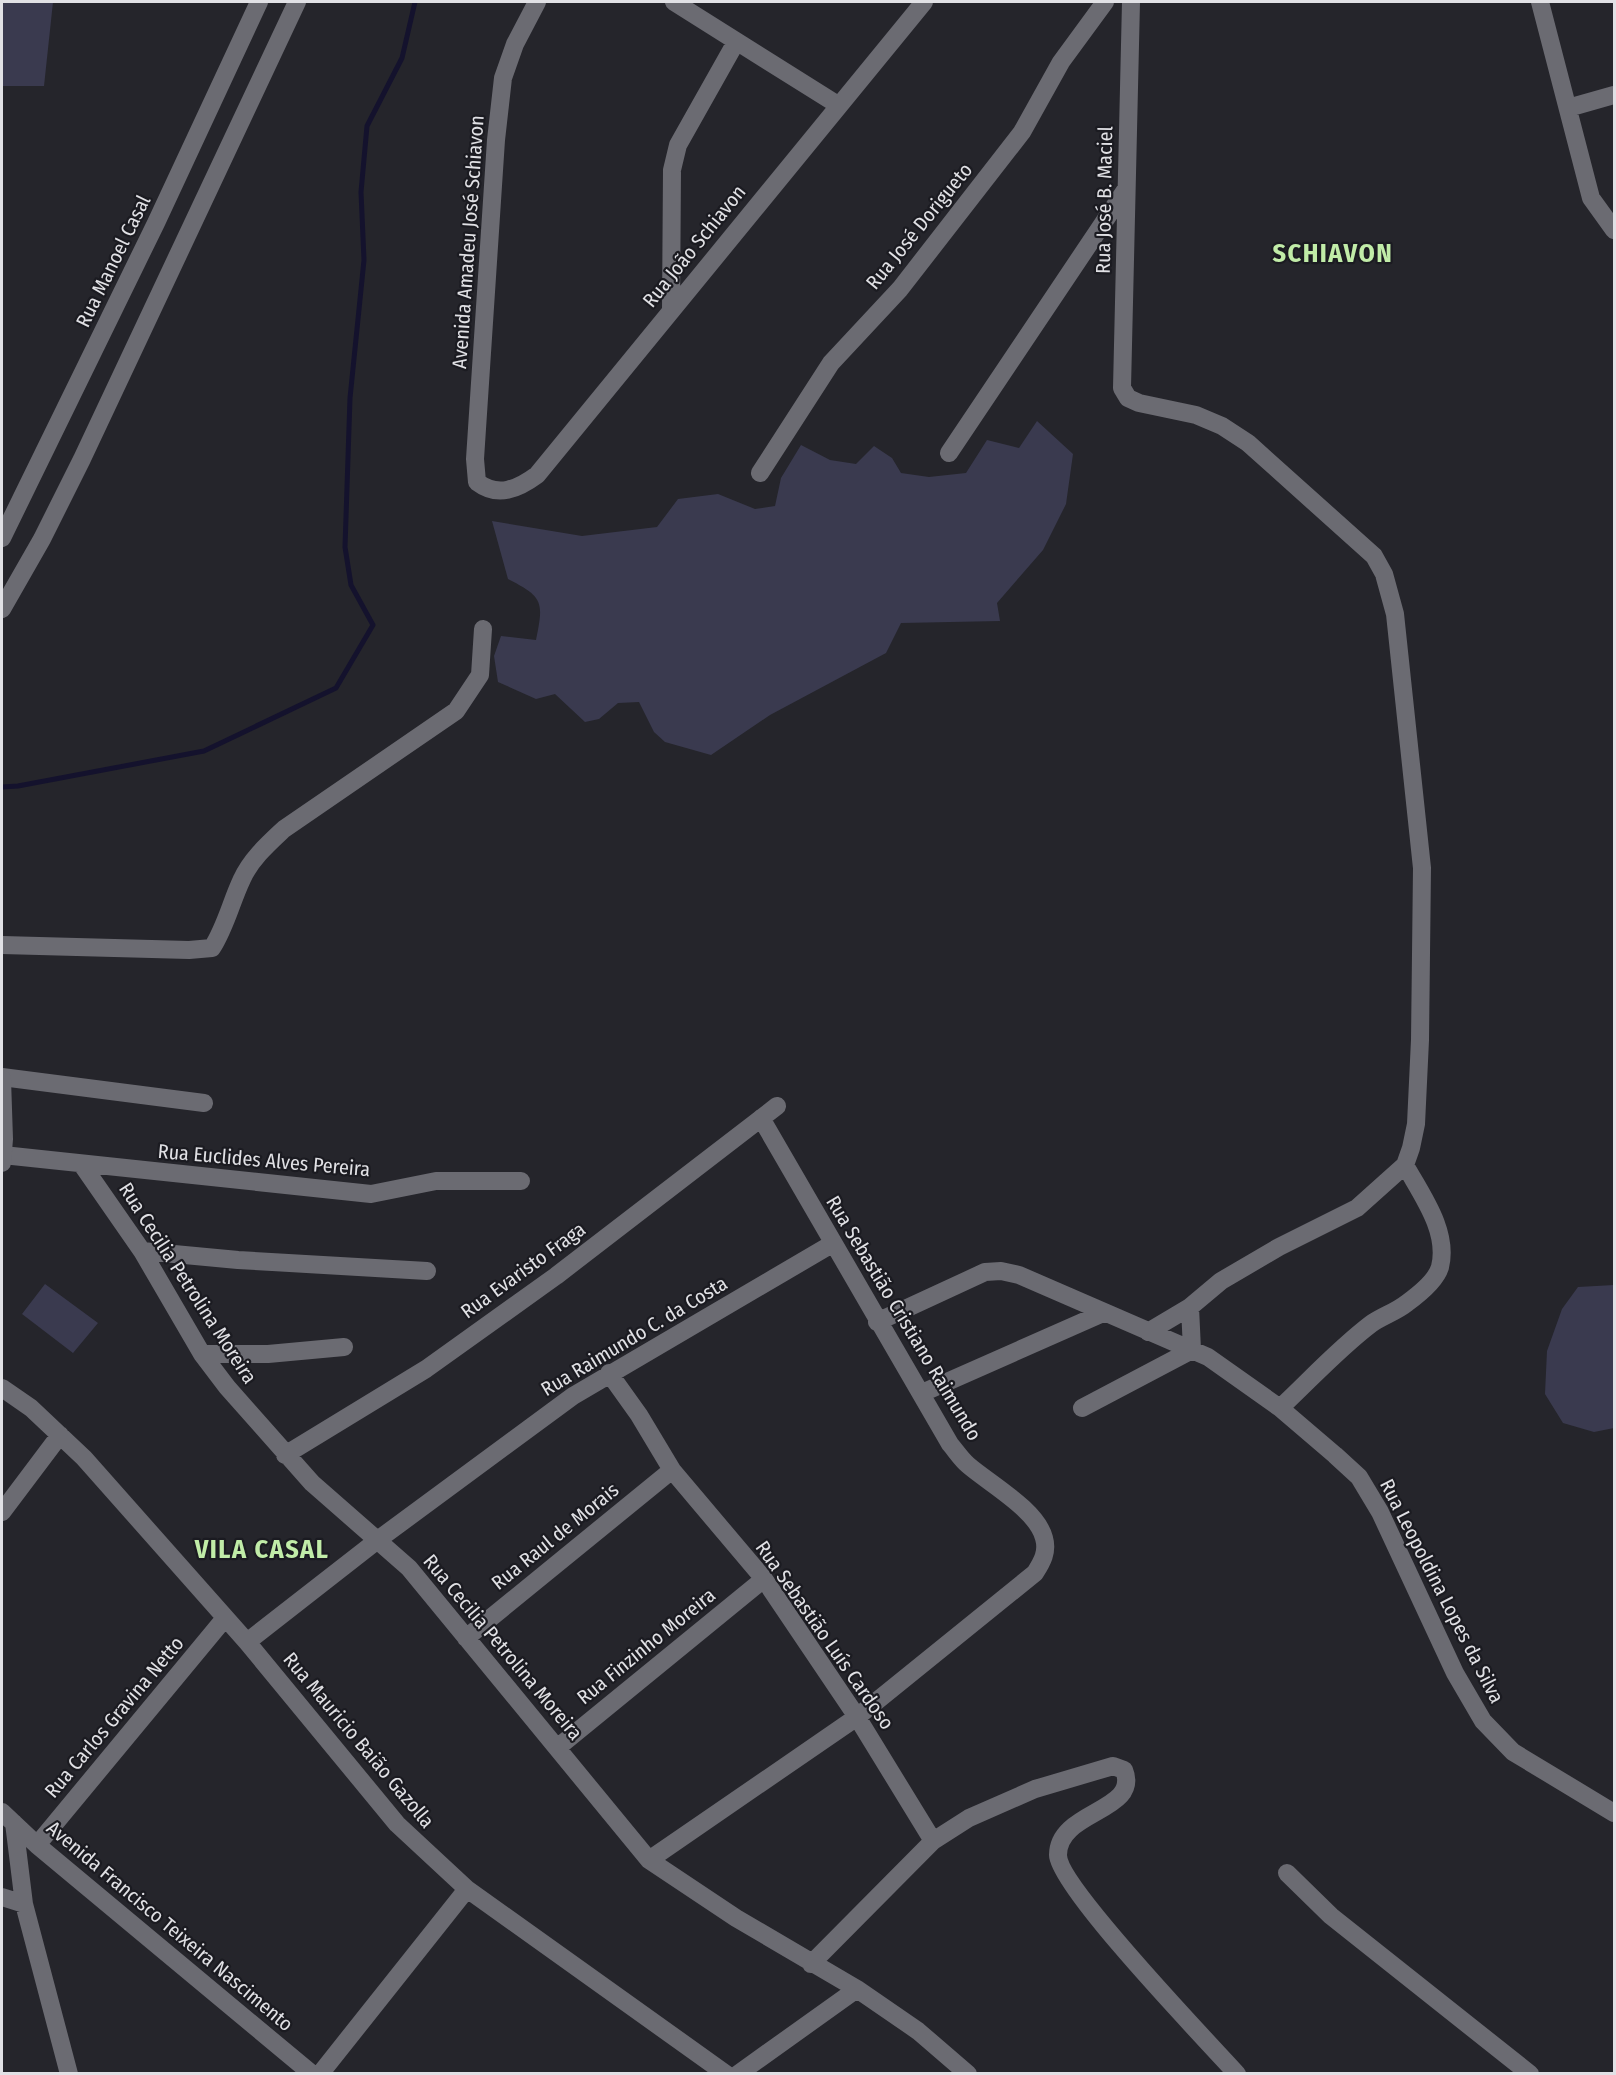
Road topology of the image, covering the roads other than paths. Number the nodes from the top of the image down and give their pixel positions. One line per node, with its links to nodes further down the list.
1 (259, 2): 19 (street, Rua Manoel Casal)
2 (297, 2): 20 (street)
3 (537, 2): 18 (street, Avenida Amadeu José Schiavon)
4 (674, 2): 9 (street)
5 (924, 2): 11 (street, Rua João Schiavon)
6 (1105, 2): 17 (street, Rua José Dorigueto)
7 (1131, 2): 13 (street, Rua José B. Maciel)
8 (1540, 2): 12 (street)
9 (736, 42): 11 (street); 15 (street)
10 (1614, 95): 12 (street)
11 (838, 105): 15 (street, Rua João Schiavon)
12 (1568, 108): 14 (street)
13 (1126, 189): 16 (street); 28 (street, Rua José B. Maciel)
14 (1614, 230)
15 (672, 310): 18 (street, Rua João Schiavon)
16 (949, 453)
17 (760, 472)
18 (485, 488)
19 (2, 538)
20 (2, 609)
21 (483, 629): 22 (street)
22 (2, 945)
23 (2, 1078): 24 (street); 27 (street)
24 (204, 1103)
25 (777, 1106): 26 (street, Rua Evaristo Fraga)
26 (761, 1118): 31 (street, Rua Sebastião Cristiano Raimundo); 47 (street, Rua Evaristo Fraga)
27 (2, 1159): 29 (street, Rua Euclides Alves Pereira)
28 (1405, 1165): 34 (street); 45 (street)
29 (83, 1166): 30 (street, Rua Euclides Alves Pereira); 32 (street, Rua Cecilia Petrolina Moreira)
30 (521, 1181)
31 (832, 1244): 36 (street, Rua Sebastião Cristiano Raimundo); 41 (street, Rua Raimundo C. da Costa)
32 (142, 1251): 33 (street); 40 (street, Rua Cecilia Petrolina Moreira)
33 (427, 1271)
34 (1190, 1307): 37 (street); 39 (street)
35 (1103, 1313): 36 (street, Rua Leopoldina Lopes da Silva); 37 (street, Rua Leopoldina Lopes da Silva); 43 (street)
36 (877, 1322): 43 (street, Rua Sebastião Cristiano Raimundo)
37 (1148, 1332): 39 (street, Rua Leopoldina Lopes da Silva)
38 (344, 1347): 40 (street)
39 (1192, 1350): 44 (street); 45 (street, Rua Leopoldina Lopes da Silva)
40 (202, 1354): 47 (street, Rua Cecilia Petrolina Moreira)
41 (609, 1373): 48 (street, Rua Sebastião Luís Cardoso); 50 (street, Rua Raimundo C. da Costa)
42 (2, 1388): 46 (street, Rua Mauricio Baião Gazolla)
43 (922, 1393): 55 (street, Rua Sebastião Cristiano Raimundo)
44 (1082, 1408)
45 (1281, 1408): 57 (street, Rua Leopoldina Lopes da Silva)
46 (60, 1435): 49 (street); 52 (street, Rua Mauricio Baião Gazolla)
47 (285, 1455): 50 (street, Rua Cecilia Petrolina Moreira)
48 (672, 1470): 51 (street, Rua Sebastião Luís Cardoso); 53 (street, Rua Raul de Morais)
49 (2, 1512)
50 (379, 1539): 53 (street, Rua Cecilia Petrolina Moreira); 54 (street)
51 (764, 1579): 55 (street, Rua Sebastião Luís Cardoso); 56 (street, Rua Finzinho Moreira)
52 (225, 1618): 54 (street, Rua Mauricio Baião Gazolla); 60 (street, Rua Carlos Gravina Netto)
53 (466, 1638): 56 (street, Rua Cecilia Petrolina Moreira)
54 (247, 1642): 63 (street, Rua Mauricio Baião Gazolla)
55 (857, 1717): 59 (street, Rua Sebastião Luís Cardoso); 61 (street, Rua Sebastião Cristiano Raimundo)
56 (557, 1748): 61 (street, Rua Cecilia Petrolina Moreira)
57 (1614, 1813)
58 (8, 1817): 60 (street, Avenida Francisco Teixeira Nascimento); 65 (street)
59 (933, 1841): 66 (street); 74 (street)
60 (37, 1845): 69 (street, Avenida Francisco Teixeira Nascimento)
61 (649, 1860): 66 (street, Rua Cecilia Petrolina Moreira)
62 (1287, 1873): 75 (street)
63 (467, 1889): 70 (street); 71 (street, Rua Mauricio Baião Gazolla)
64 (2, 1897): 65 (street)
65 (24, 1904): 68 (street)
66 (811, 1964): 67 (street, Rua Cecilia Petrolina Moreira)
67 (857, 1989): 72 (street); 73 (street, Rua Cecilia Petrolina Moreira)
68 (69, 2073)
69 (312, 2073)
70 (320, 2073)
71 (726, 2073)
72 (738, 2073)
73 (968, 2073)
74 (1237, 2073)
75 (1530, 2073)

